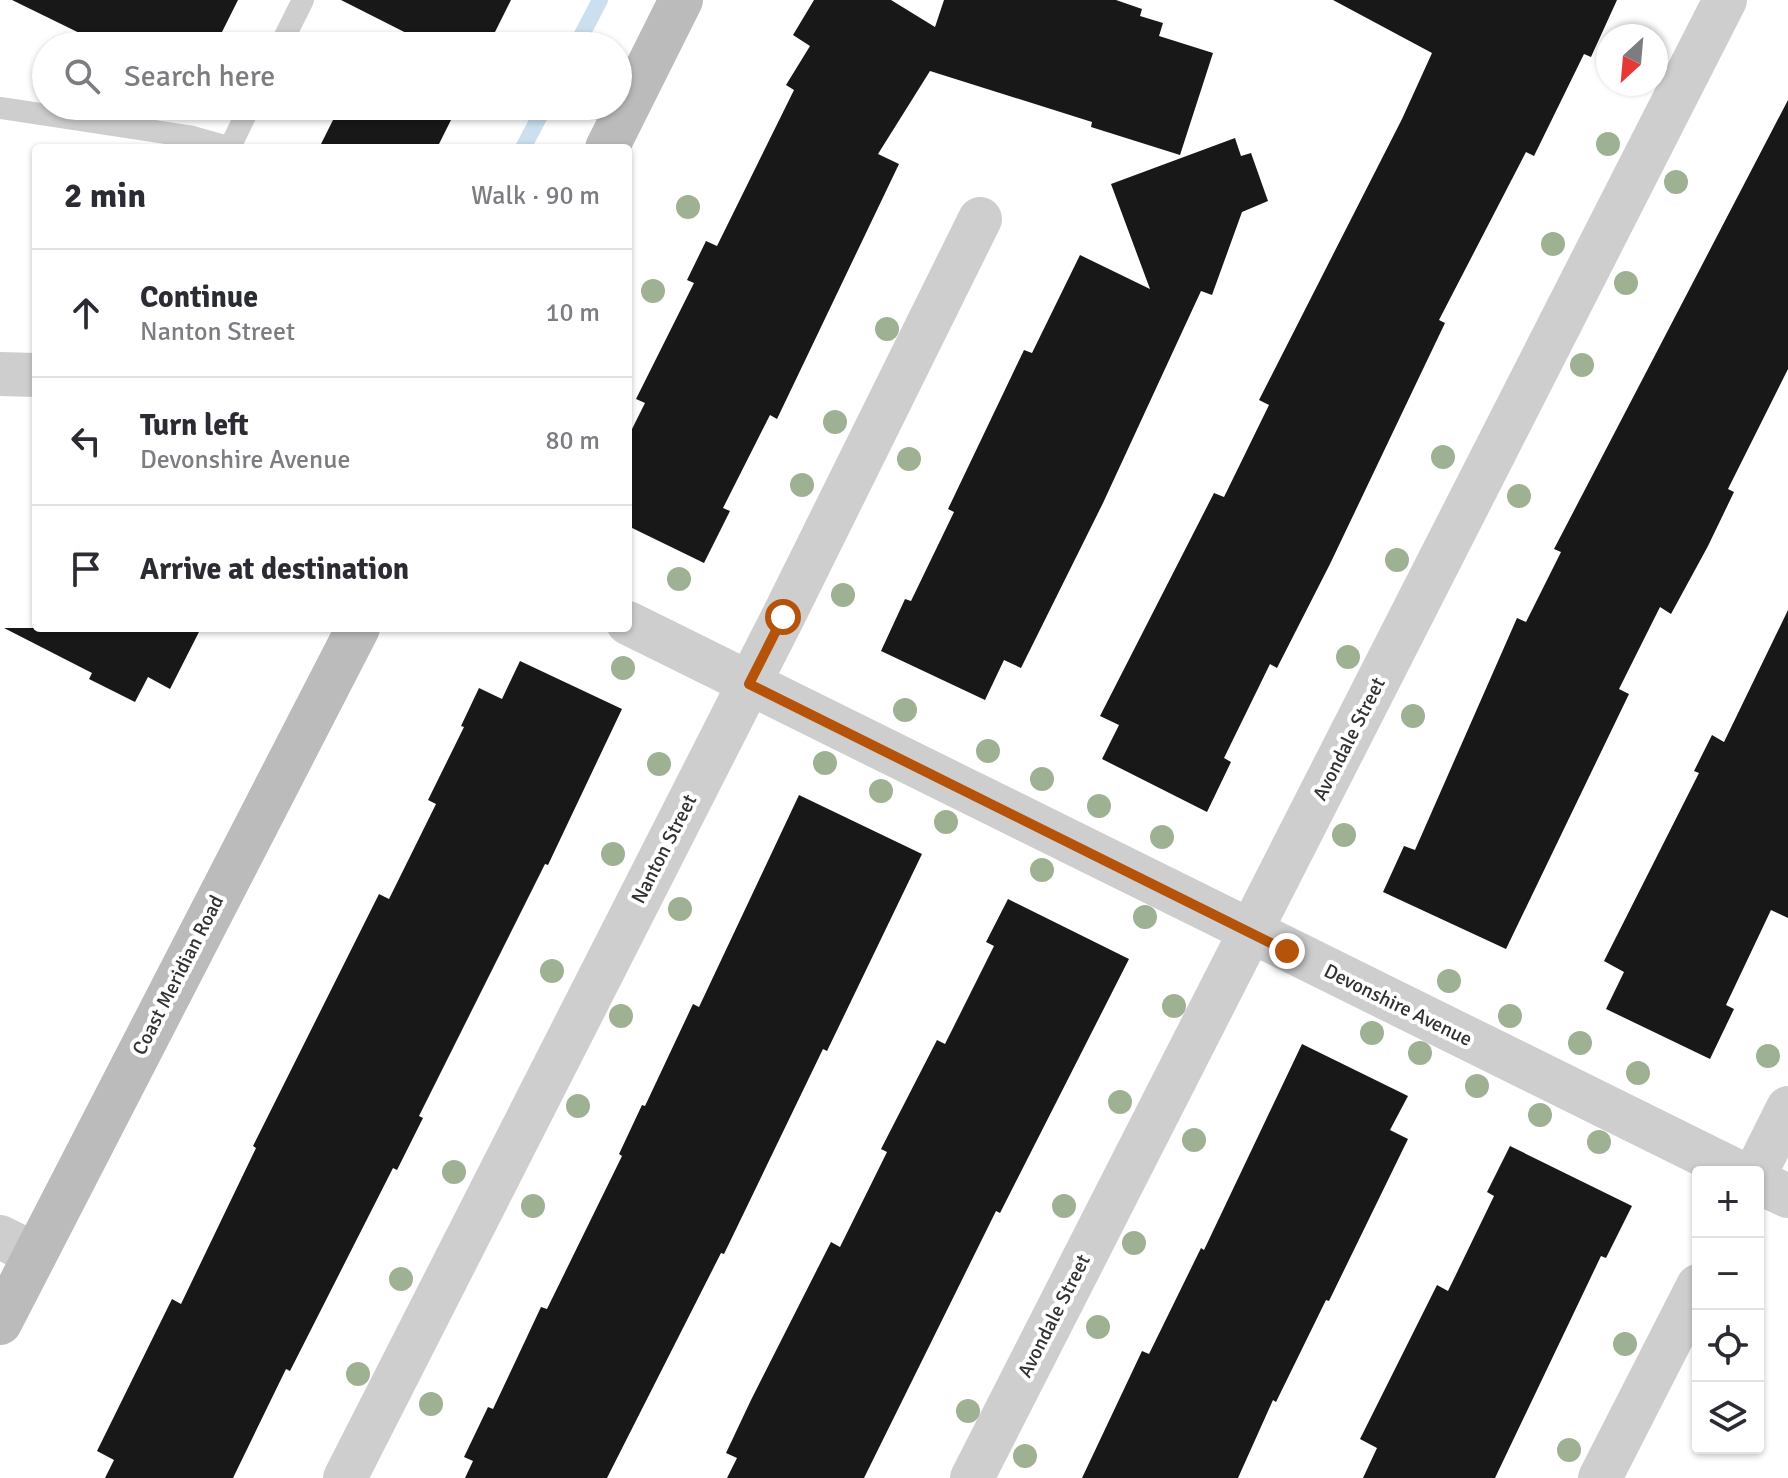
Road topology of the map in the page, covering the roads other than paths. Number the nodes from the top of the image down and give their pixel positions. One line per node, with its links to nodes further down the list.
1 (303, 0): 4 (lane)
2 (681, 0): 5 (main road)
3 (1725, 0): 20 (street, Avondale Street)
4 (287, 32)
5 (632, 98)
6 (0, 108): 7 (lane)
7 (32, 113)
8 (80, 120): 11 (lane)
9 (244, 120): 12 (lane)
10 (621, 120): 13 (main road)
11 (217, 144)
12 (233, 144)
13 (609, 144)
14 (980, 219): 19 (street, Nanton Street)
15 (0, 374): 16 (street)
16 (32, 375)
17 (632, 625): 19 (street, Devonshire Avenue)
18 (356, 632): 26 (main road, Coast Meridian Road)
19 (749, 684): 20 (street, Devonshire Avenue); 29 (street, Nanton Street)
20 (1250, 932): 22 (street, Devonshire Avenue); 30 (street, Avondale Street)
21 (1788, 1108): 23 (street)
22 (1726, 1166)
23 (1759, 1166)
24 (1764, 1185): 25 (street)
25 (1788, 1196)
26 (17, 1246): 28 (main road, Coast Meridian Road)
27 (1692, 1298): 31 (street)
28 (0, 1323)
29 (345, 1478)
30 (972, 1478)
31 (1600, 1478)

